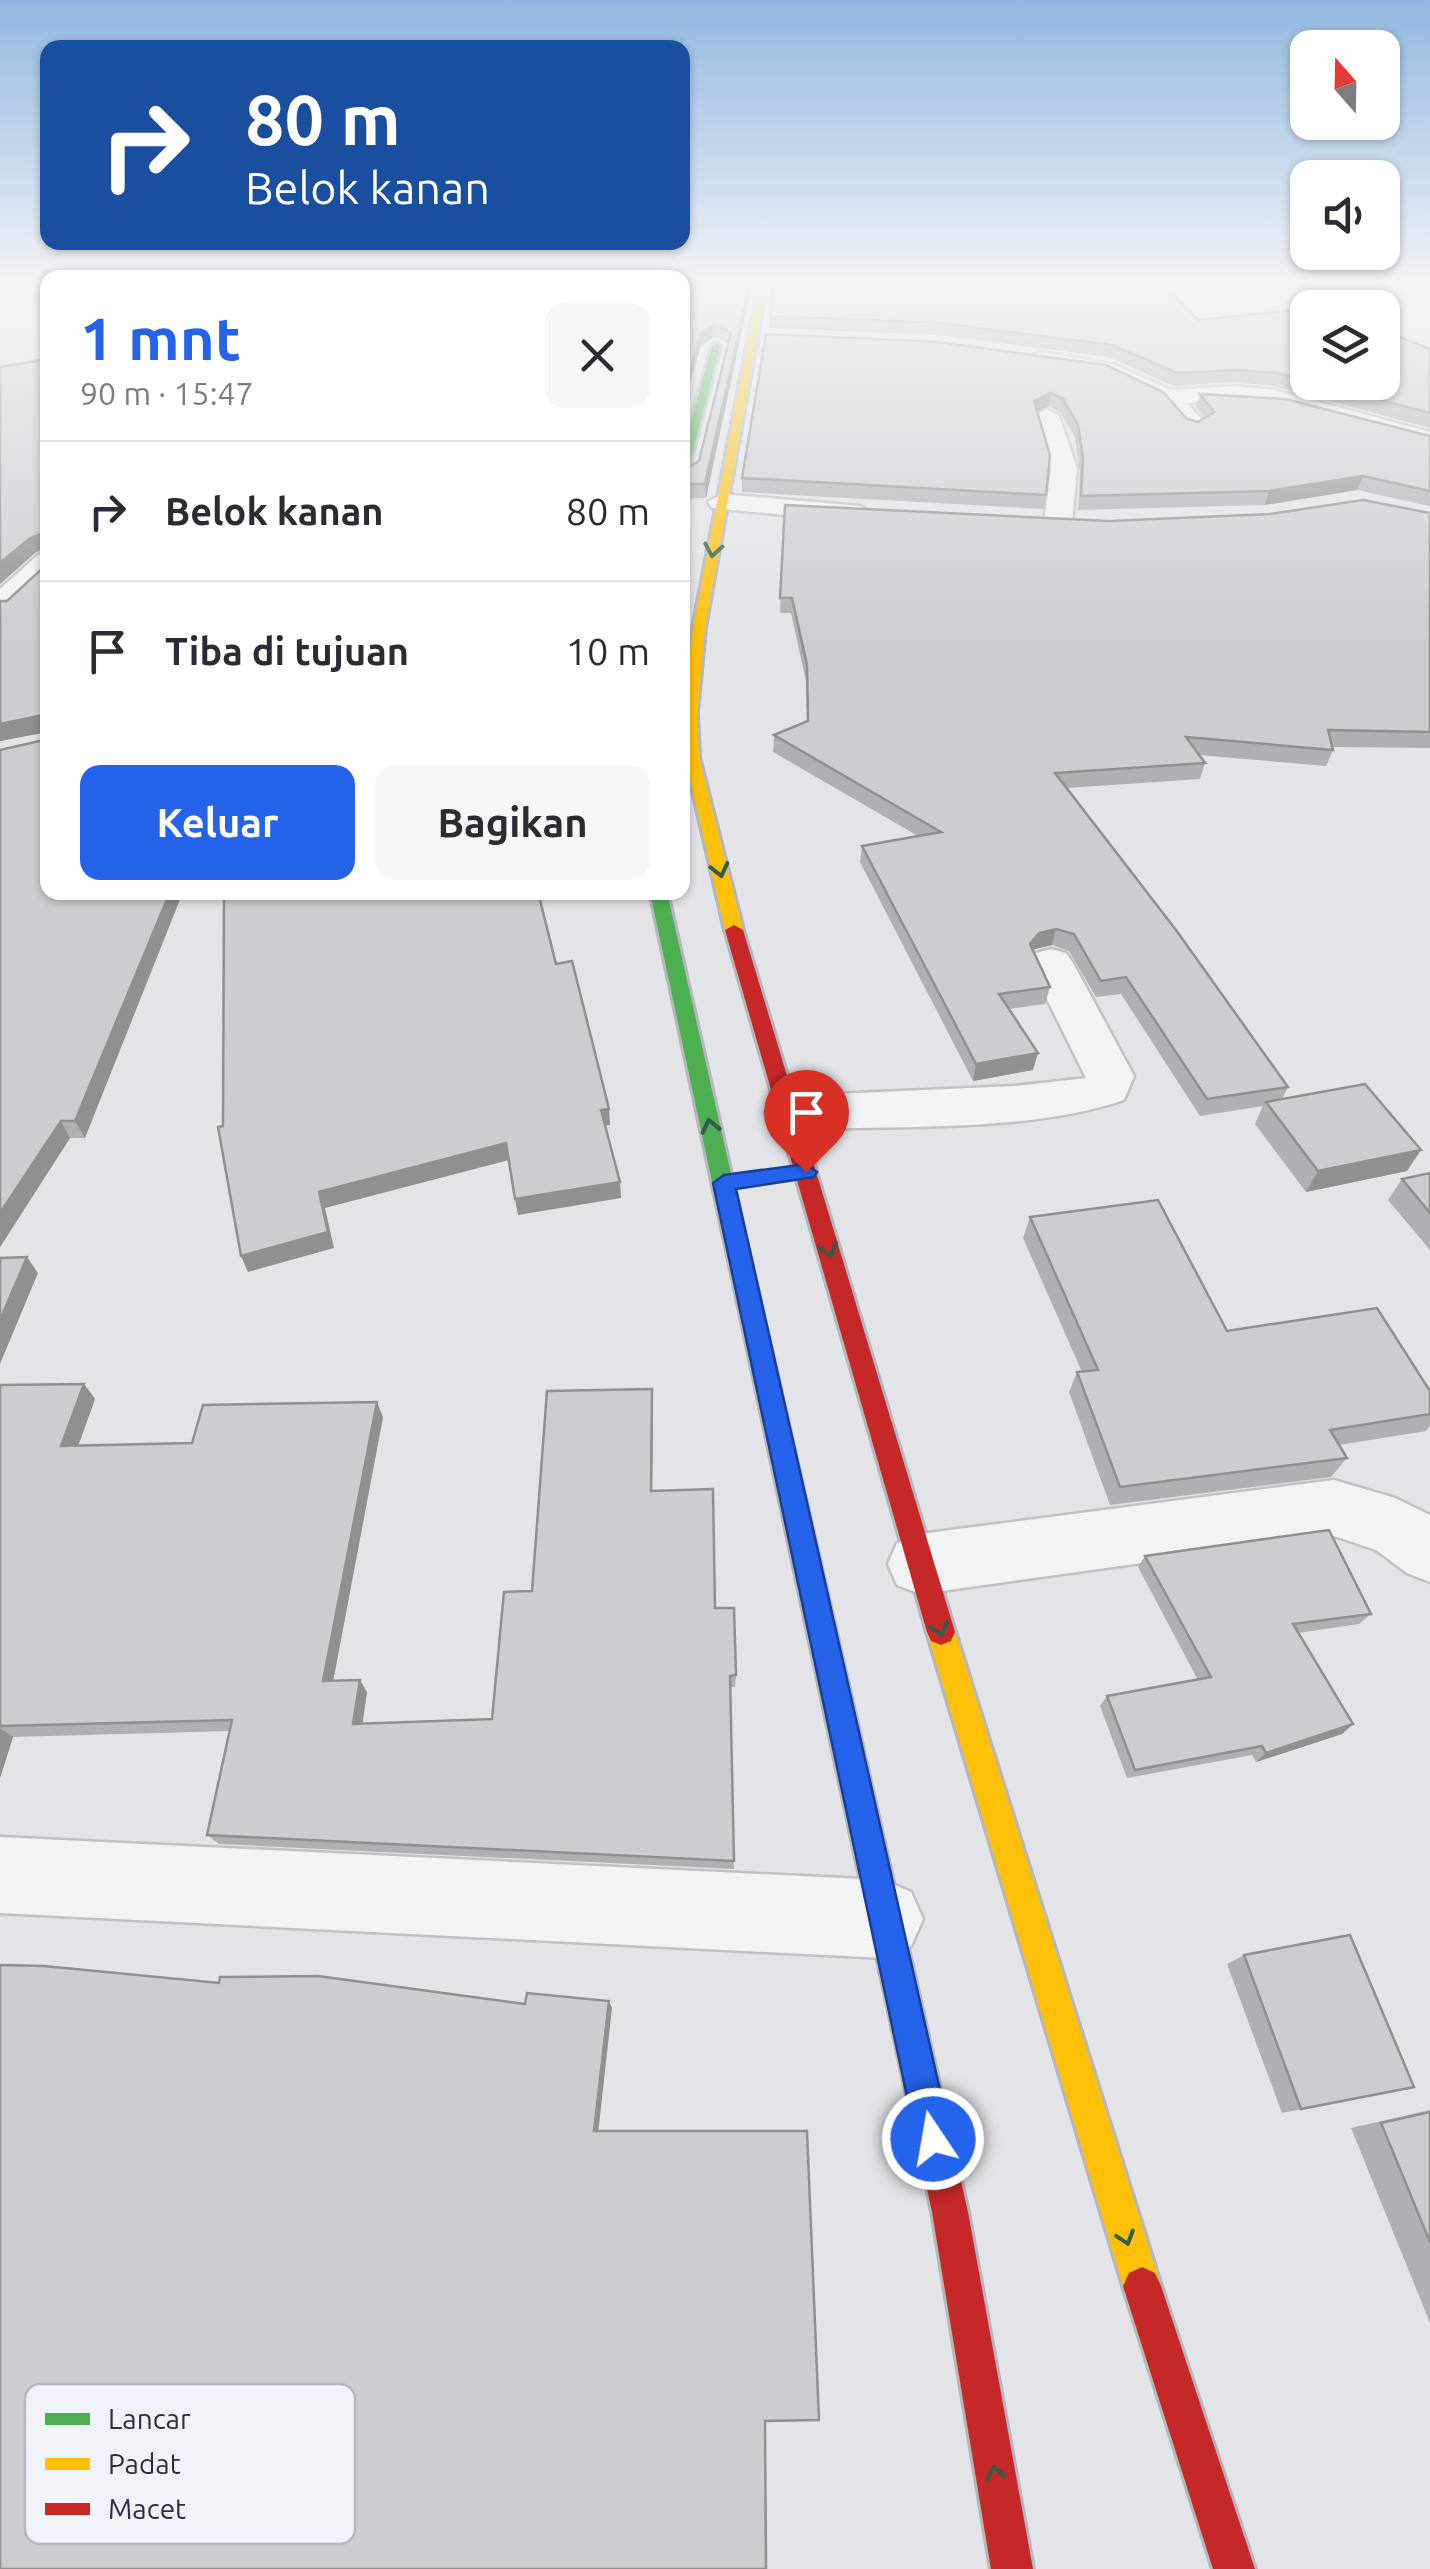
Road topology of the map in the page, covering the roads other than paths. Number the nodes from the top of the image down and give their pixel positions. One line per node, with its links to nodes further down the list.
1 (701, 403): 5 (highway)
2 (738, 403): 6 (highway)
3 (1175, 403): 8 (street)
4 (1292, 403): 9 (street)
5 (699, 409): 6 (highway); 10 (highway)
6 (737, 410): 11 (highway)
7 (1047, 416): 14 (street)
8 (1195, 425)
9 (1430, 440)
10 (690, 443)
11 (722, 502): 12 (street); 20 (highway, one-way to 20)
12 (882, 515)
13 (1029, 522): 14 (street)
14 (1058, 523): 15 (street)
15 (1090, 524)
16 (40, 568): 17 (street)
17 (0, 606)
18 (660, 900): 26 (highway, one-way to 18)
19 (1051, 963): 20 (street)
20 (789, 1113): 21 (highway)
21 (806, 1172): 22 (highway); 24 (highway, one-way to 24)
22 (773, 1176)
23 (1430, 1552): 24 (street)
24 (920, 1564): 28 (highway, one-way to 28)
25 (0, 1875): 26 (street)
26 (884, 1919): 27 (highway, one-way to 26)
27 (1012, 2569)
28 (1234, 2569)

